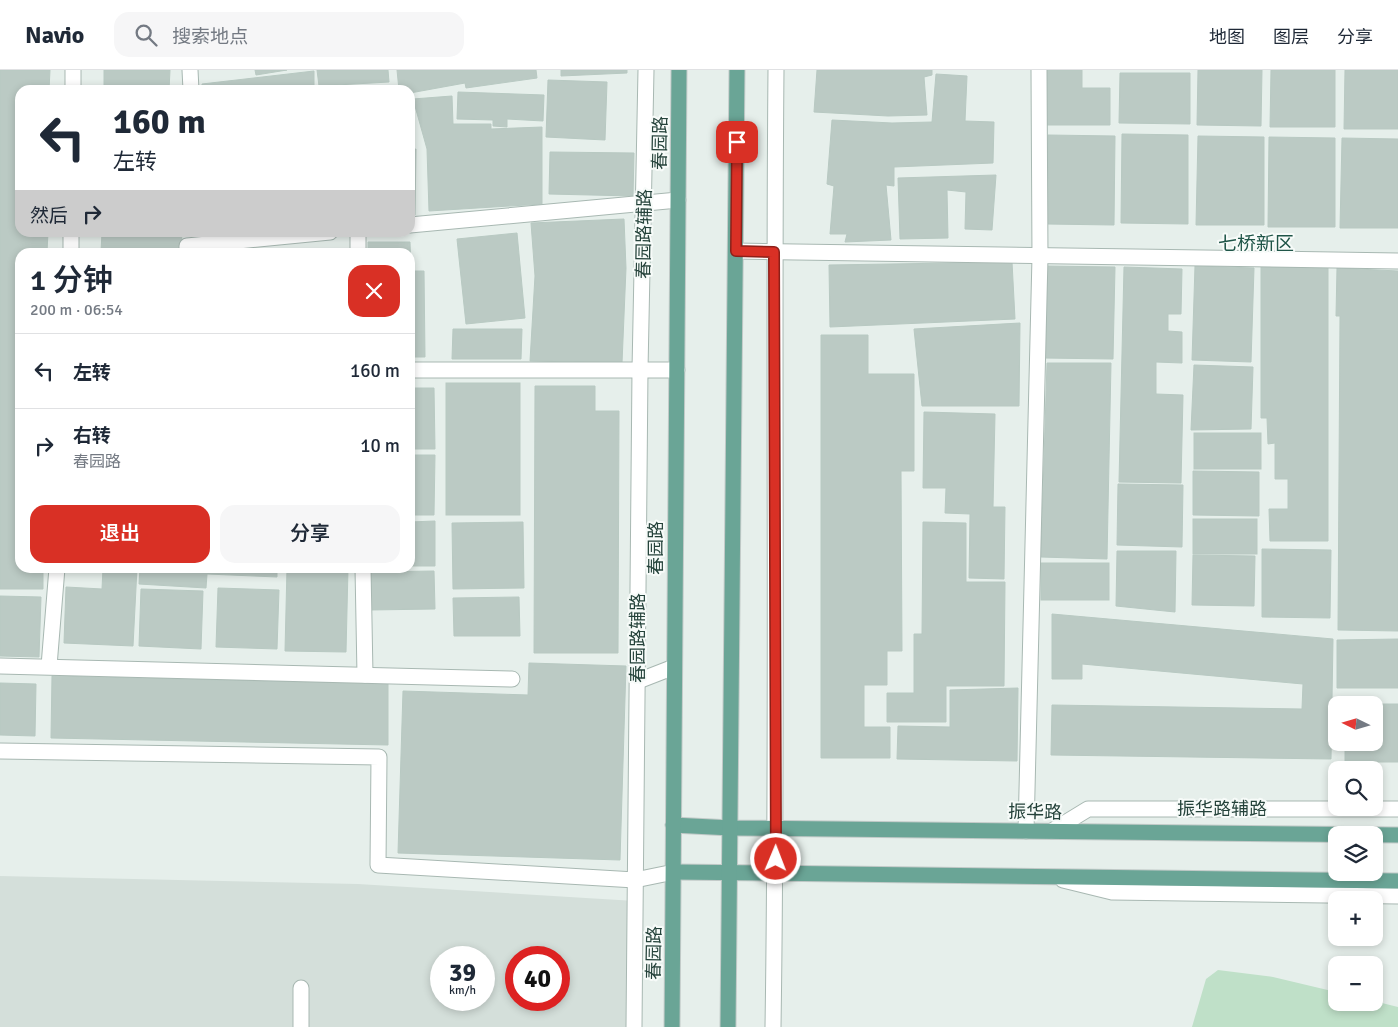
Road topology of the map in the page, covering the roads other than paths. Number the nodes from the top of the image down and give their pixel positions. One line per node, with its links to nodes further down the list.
1 (73, 70): 8 (street)
2 (190, 70): 9 (street)
3 (646, 70): 11 (street, 春园路辅路)
4 (679, 70): 10 (main road, 春园路)
5 (737, 70): 15 (main road)
6 (776, 70): 16 (street)
7 (1039, 70): 17 (street)
8 (72, 85)
9 (191, 85)
10 (678, 200): 11 (street); 21 (main road, 春园路)
11 (645, 203): 12 (street); 20 (street, 春园路辅路)
12 (415, 225)
13 (265, 237): 14 (street)
14 (187, 243)
15 (736, 251): 16 (street); 33 (main road)
16 (774, 252): 17 (street); 34 (street)
17 (1040, 257): 18 (street); 35 (street)
18 (1398, 261)
19 (415, 370): 20 (street)
20 (640, 370): 21 (street); 29 (street, 春园路辅路)
21 (677, 370): 26 (main road, 春园路)
22 (57, 573): 25 (street)
23 (363, 573): 27 (street)
24 (0, 666): 25 (street)
25 (49, 666): 27 (street)
26 (674, 667): 29 (street); 32 (main road, 春园路)
27 (365, 675): 28 (street)
28 (512, 679)
29 (638, 681): 42 (street, 春园路辅路)
30 (0, 751): 42 (street)
31 (1398, 810): 36 (street, 振华路辅路)
32 (672, 825): 33 (main road, 振华路); 38 (main road, 春园路)
33 (731, 828): 34 (main road, 振华路); 39 (main road)
34 (776, 828): 35 (main road, 振华路); 40 (street)
35 (1026, 831): 36 (main road, 振华路)
36 (1052, 832): 37 (main road, 振华路)
37 (1398, 835)
38 (674, 872): 39 (main road); 42 (street); 48 (main road, 春园路)
39 (730, 874): 40 (main road); 49 (main road)
40 (775, 874): 41 (main road); 50 (street)
41 (1052, 877): 43 (main road); 44 (street)
42 (635, 880): 47 (street, 春园路辅路)
43 (1398, 881)
44 (1398, 896)
45 (301, 988): 46 (street)
46 (301, 1027)
47 (634, 1027)
48 (672, 1027)
49 (728, 1027)
50 (773, 1027)

